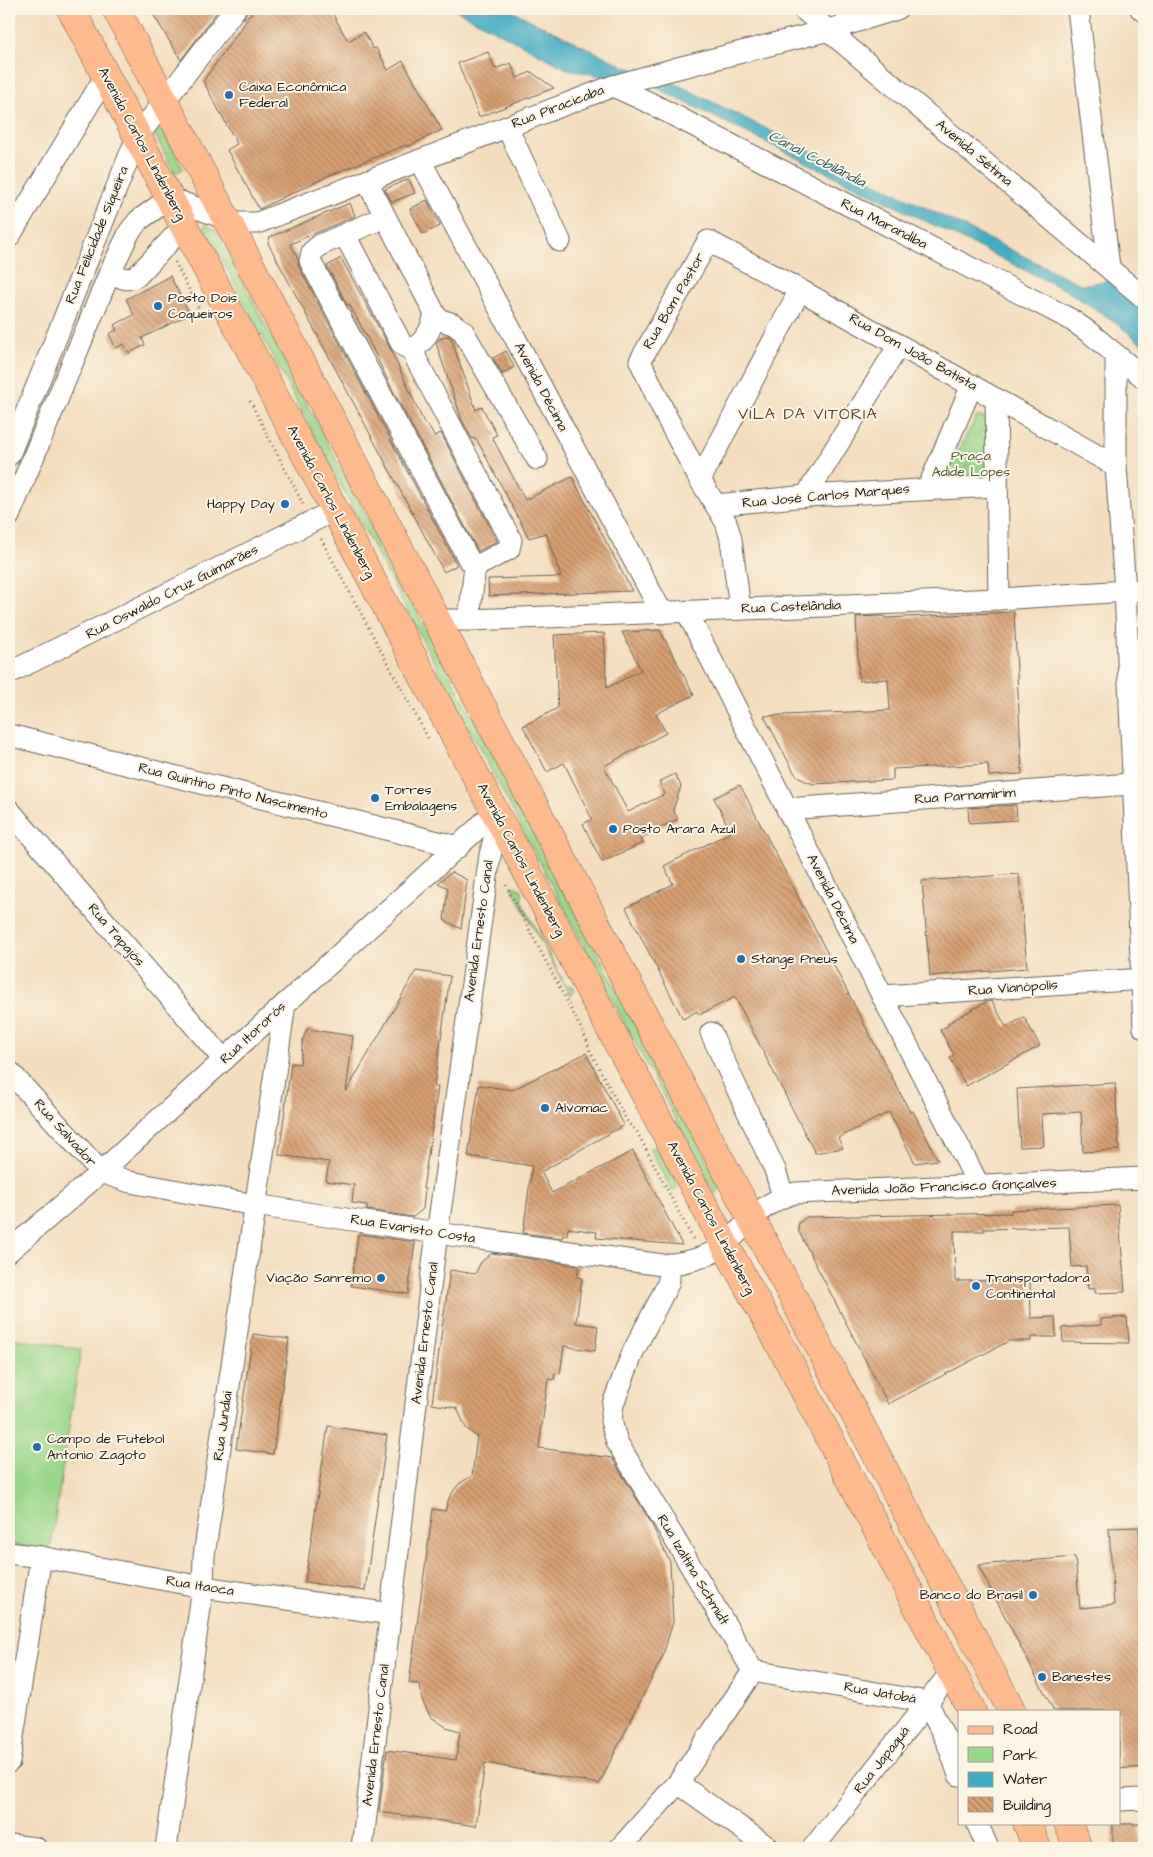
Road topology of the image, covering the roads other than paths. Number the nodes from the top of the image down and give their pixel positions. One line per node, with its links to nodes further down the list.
1 (71, 9): 10 (main road, Avenida Carlos Lindenberg)
2 (116, 9): 12 (main road)
3 (235, 9): 12 (street, Rua Felicidade Siqueira)
4 (803, 9): 9 (street, Avenida Sétima)
5 (897, 9): 9 (street, Rua Piracicaba)
6 (1078, 9): 26 (street)
7 (1141, 9): 8 (street)
8 (1144, 12)
9 (829, 30): 11 (street, Rua Piracicaba); 26 (street, Avenida Sétima)
10 (105, 77): 14 (main road, Avenida Carlos Lindenberg); 23 (street)
11 (616, 85): 13 (street, Rua Piracicaba); 33 (street, Rua Marandiba)
12 (165, 101): 14 (street, Rua Felicidade Siqueira); 16 (main road)
13 (508, 127): 15 (street, Rua Piracicaba); 24 (street)
14 (137, 137): 18 (main road, Avenida Carlos Lindenberg); 37 (street, Rua Felicidade Siqueira)
15 (420, 160): 17 (street, Rua Piracicaba); 52 (street, Avenida Décima)
16 (204, 179): 18 (main road); 20 (main road)
17 (367, 181): 19 (street); 20 (street, Rua Piracicaba)
18 (170, 198): 20 (street); 21 (main road, Avenida Carlos Lindenberg); 27 (street, Rua Felicidade Siqueira)
19 (385, 217): 22 (street); 30 (street)
20 (226, 219): 53 (main road)
21 (184, 226): 27 (street); 45 (main road, Avenida Carlos Lindenberg)
22 (345, 235): 32 (street); 47 (street)
23 (9, 237)
24 (560, 241)
25 (708, 241): 28 (street, Rua Dom João Batista); 40 (street, Rua Bom Pastor)
26 (1109, 267): 29 (street, Avenida Sétima)
27 (110, 272): 46 (street, Rua Felicidade Siqueira)
28 (800, 290): 31 (street, Rua Dom João Batista); 40 (street)
29 (1144, 298)
30 (434, 318): 32 (street); 38 (street)
31 (898, 345): 35 (street, Rua Dom João Batista); 43 (street)
32 (414, 348): 47 (street)
33 (1116, 355): 34 (street, Rua Marandiba); 39 (street)
34 (1144, 378)
35 (972, 385): 36 (street, Rua Dom João Batista); 42 (street)
36 (996, 399): 39 (street, Rua Dom João Batista); 41 (street)
37 (9, 455)
38 (537, 459)
39 (1116, 466): 48 (street)
40 (700, 480): 44 (street)
41 (996, 486): 42 (street, Rua José Carlos Marques); 49 (street)
42 (928, 488): 43 (street, Rua José Carlos Marques)
43 (806, 496): 44 (street, Rua José Carlos Marques)
44 (716, 505): 50 (street)
45 (335, 510): 55 (street, Rua Oswaldo Cruz Guimarães); 60 (main road, Avenida Carlos Lindenberg)
46 (9, 516)
47 (475, 565): 54 (street)
48 (1135, 590): 49 (street, Rua Castelândia); 57 (street)
49 (999, 599): 50 (street, Rua Castelândia)
50 (740, 609): 51 (street, Rua Castelândia)
51 (687, 612): 52 (street, Rua Castelândia); 58 (street, Avenida Décima)
52 (662, 613): 54 (street, Rua Castelândia)
53 (438, 620): 54 (street, Rua Castelândia); 74 (main road)
54 (469, 620)
55 (9, 673)
56 (9, 735): 61 (street, Rua Quintino Pinto Nascimento)
57 (1139, 783): 58 (street, Rua Parnamirim); 62 (street)
58 (787, 809): 63 (street, Avenida Décima)
59 (9, 810): 67 (street, Rua Tapajós)
60 (497, 815): 61 (street, Rua Itororós); 75 (street, Avenida Ernesto Canal); 76 (main road, Avenida Carlos Lindenberg)
61 (458, 847): 64 (street, Rua Itororós)
62 (1143, 980): 63 (street, Rua Vianópolis); 65 (street)
63 (882, 996): 71 (street, Avenida Décima)
64 (284, 1004): 67 (street, Rua Itororós); 73 (street, Rua Jundiai)
65 (1144, 1028)
66 (711, 1033): 72 (street)
67 (224, 1060): 69 (street, Rua Itororós)
68 (9, 1071): 69 (street, Rua Salvador)
69 (101, 1172): 73 (street, Rua Evaristo Costa); 77 (street, Rua Itororós)
70 (1144, 1178): 71 (street, Avenida João Francisco Gonçalves)
71 (979, 1186): 72 (street, Avenida João Francisco Gonçalves)
72 (783, 1196): 74 (street, Avenida João Francisco Gonçalves)
73 (255, 1205): 75 (street, Rua Evaristo Costa); 81 (street, Rua Jundiai)
74 (752, 1218): 76 (street); 87 (main road)
75 (437, 1233): 78 (street, Rua Evaristo Costa); 82 (street, Avenida Ernesto Canal)
76 (725, 1245): 78 (street, Rua Evaristo Costa); 84 (main road, Avenida Carlos Lindenberg)
77 (9, 1251)
78 (669, 1264): 83 (street, Rua Izaltina Schmidt)
79 (9, 1553): 80 (street, Rua Itaoca)
80 (41, 1557): 81 (street, Rua Itaoca); 88 (street)
81 (203, 1587): 82 (street, Rua Itaoca); 98 (street, Rua Jundiai)
82 (391, 1614): 99 (street, Avenida Ernesto Canal)
83 (753, 1670): 85 (street, Rua Jatobá); 90 (street)
84 (952, 1671): 85 (street, Rua Japaguá); 86 (main road, Avenida Carlos Lindenberg)
85 (928, 1702): 89 (street, Rua Jatobá); 102 (street, Rua Japaguá)
86 (972, 1710)
87 (1011, 1710)
88 (9, 1762)
89 (958, 1772)
90 (678, 1783): 100 (street); 101 (street)
91 (1144, 1799): 92 (street)
92 (1120, 1800)
93 (977, 1824): 103 (street)
94 (1027, 1824): 104 (main road)
95 (1068, 1824): 105 (main road)
96 (9, 1845): 97 (street)
97 (36, 1848)
98 (166, 1848)
99 (362, 1848)
100 (620, 1848)
101 (769, 1848)
102 (813, 1848)
103 (988, 1848)
104 (1037, 1848)
105 (1078, 1848)

